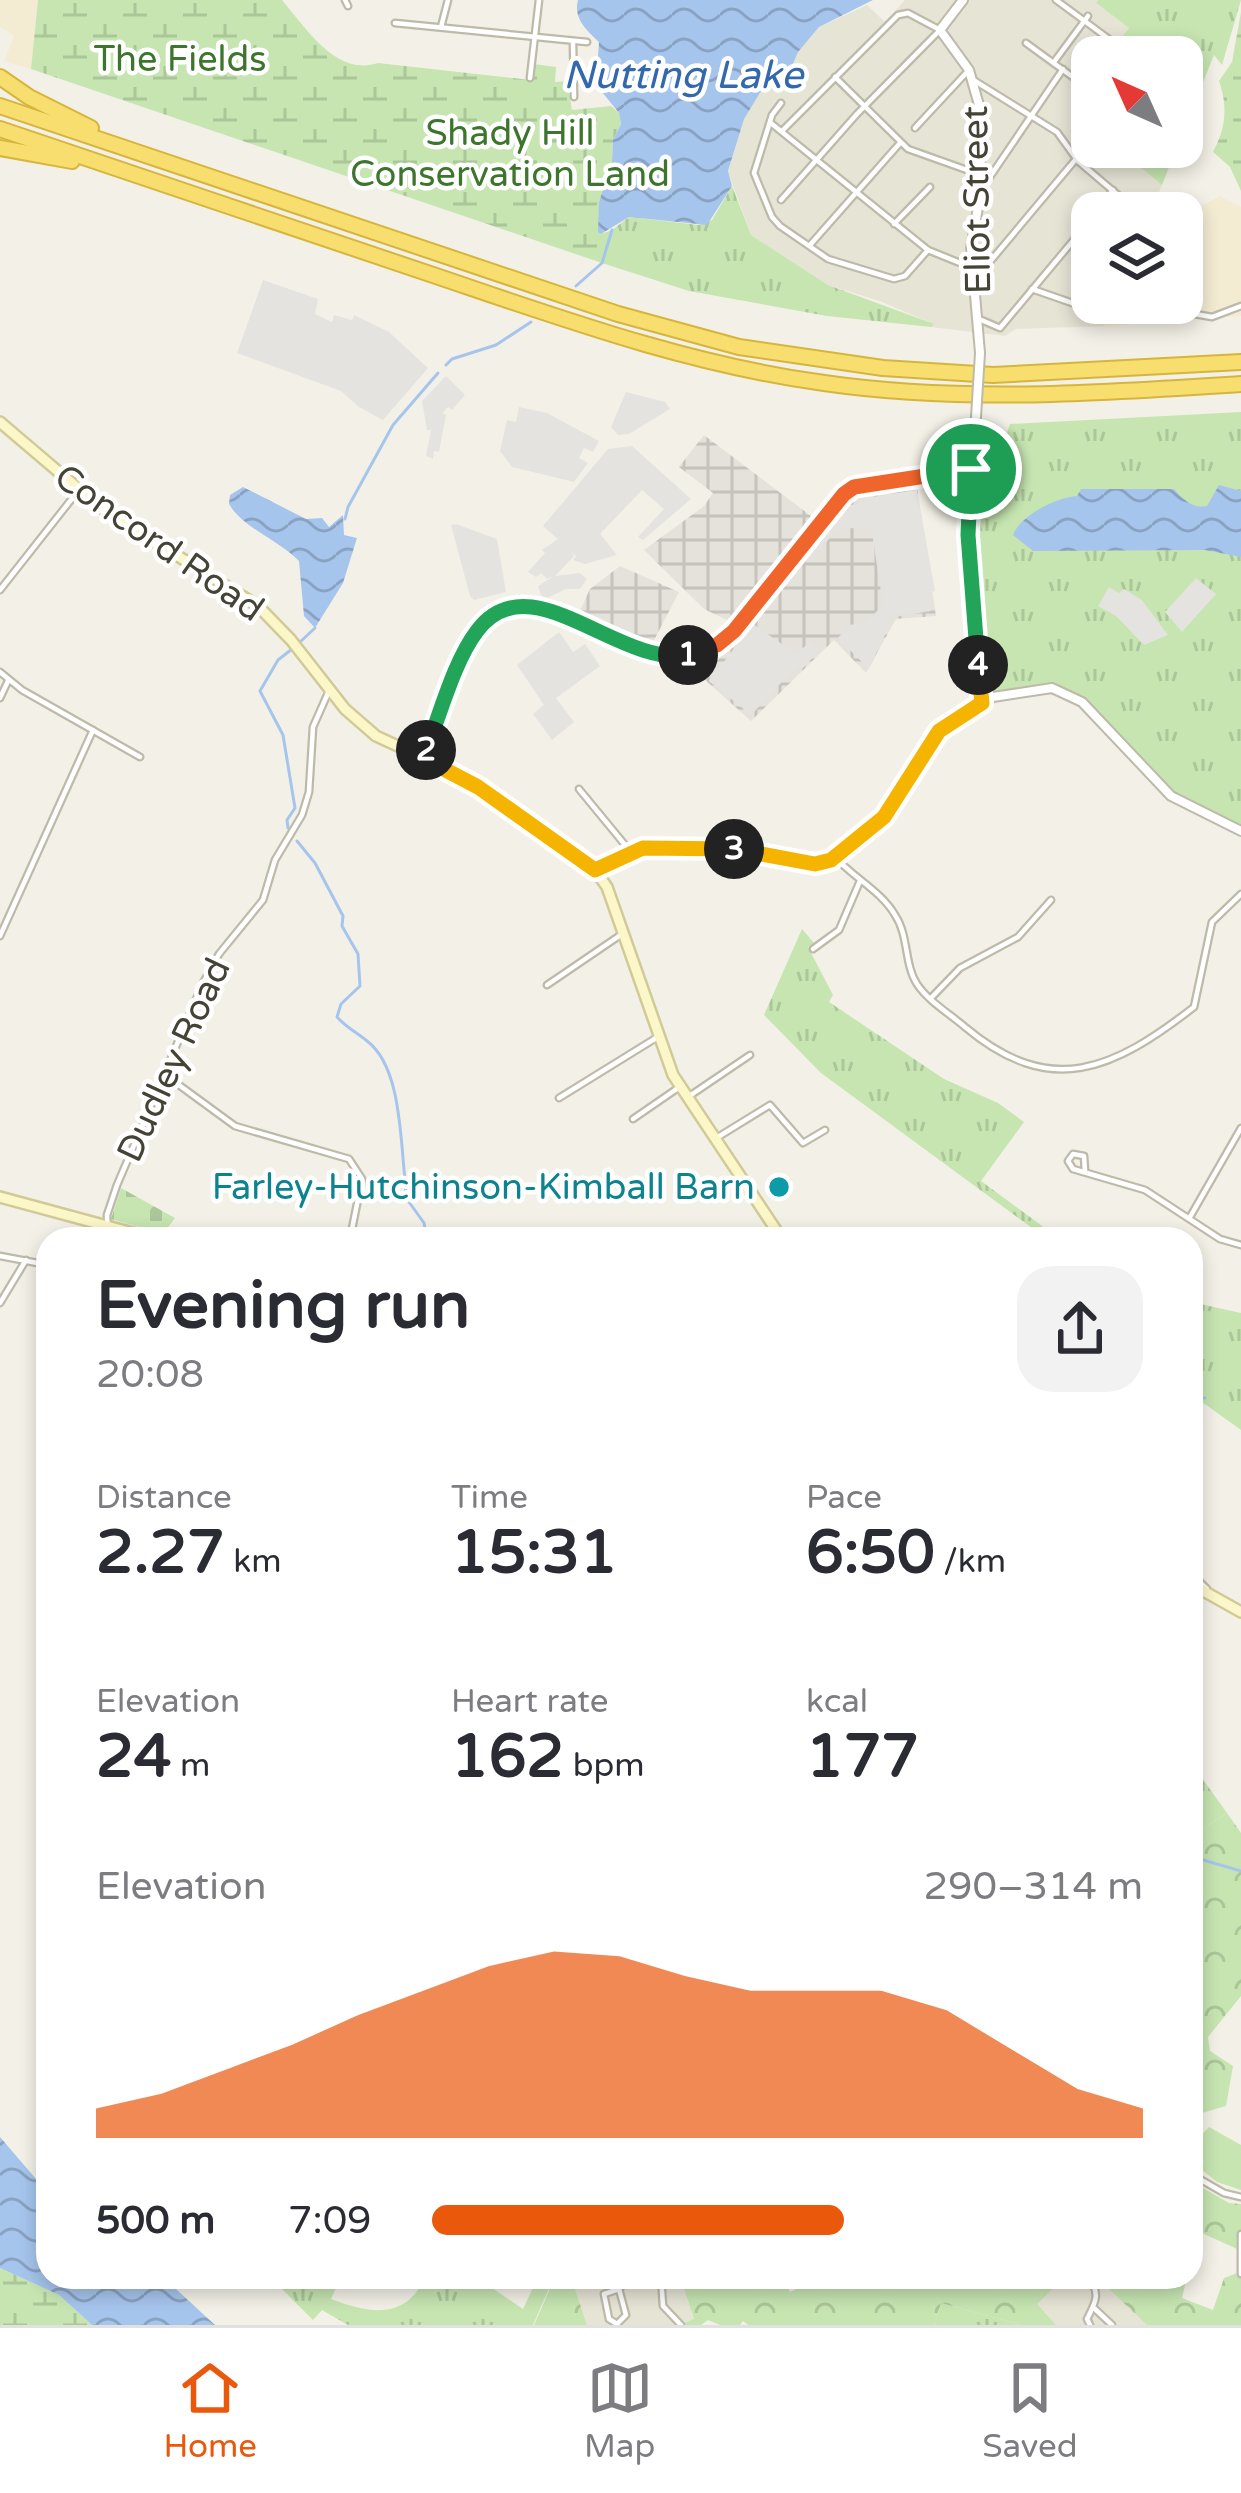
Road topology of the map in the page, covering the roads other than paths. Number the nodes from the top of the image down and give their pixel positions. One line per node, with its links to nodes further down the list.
1 (448, 0): 7 (street)
2 (538, 0): 9 (street)
3 (963, 0): 8 (street)
4 (1056, 0): 5 (street)
5 (1086, 19): 10 (street); 14 (street)
6 (395, 23): 7 (street)
7 (441, 27): 9 (street)
8 (940, 30): 16 (street, Eliot Street); 19 (street, Eliot Street); 25 (street)
9 (534, 36): 11 (street); 20 (street)
10 (1106, 36)
11 (572, 40): 12 (street); 22 (street)
12 (587, 43)
13 (1026, 43): 14 (street)
14 (1054, 62): 15 (street)
15 (1063, 69): 17 (street); 26 (street)
16 (969, 70): 21 (street, Eliot Street); 28 (street)
17 (1071, 75)
18 (0, 77): 34 (highway)
19 (836, 77): 25 (street); 30 (street)
20 (530, 78)
21 (974, 80): 26 (street); 38 (street, Eliot Street)
22 (574, 98)
23 (781, 103): 27 (street)
24 (0, 106): 34 (highway)
25 (865, 106): 31 (street); 35 (street)
26 (1030, 115): 33 (street); 41 (street)
27 (772, 124): 30 (street); 48 (street)
28 (915, 128)
29 (0, 129): 39 (highway)
30 (782, 131): 35 (street)
31 (900, 142): 38 (street); 43 (street)
32 (0, 148): 39 (highway)
33 (1071, 151)
34 (155, 158): 56 (highway)
35 (815, 159): 43 (street); 45 (street)
36 (1071, 165): 50 (street)
37 (1087, 168): 42 (street)
38 (981, 175): 41 (street, Eliot Street)
39 (142, 177): 57 (highway)
40 (930, 187): 46 (street)
41 (981, 190): 50 (street, Eliot Street)
42 (1113, 190): 44 (street)
43 (854, 191): 46 (street); 48 (street)
44 (1115, 192)
45 (781, 200)
46 (894, 224): 49 (street)
47 (1071, 243): 51 (street)
48 (810, 245): 49 (street)
49 (928, 250): 50 (street)
50 (974, 272): 55 (street, Eliot Street)
51 (1032, 289): 52 (street); 55 (street)
52 (1071, 305)
53 (1241, 306): 54 (street)
54 (1203, 315)
55 (979, 319): 59 (street, Eliot Street, bridge)
56 (1241, 362)
57 (1241, 384)
58 (0, 422): 60 (main road, Concord Road)
59 (971, 469): 66 (street, Eliot Street); 69 (street)
60 (78, 491): 61 (street); 64 (main road, Concord Road)
61 (0, 590)
62 (0, 672): 63 (street)
63 (8, 680): 65 (street); 67 (street)
64 (329, 691): 69 (main road, Concord Road); 85 (street, Dudley Road)
65 (0, 698)
66 (982, 703): 71 (street); 73 (street)
67 (93, 730): 68 (street); 79 (street)
68 (140, 757)
69 (423, 758): 74 (main road, Concord Road)
70 (579, 789): 72 (street)
71 (1241, 831)
72 (630, 851): 73 (street); 74 (street)
73 (836, 857): 75 (street)
74 (595, 870): 78 (main road)
75 (860, 880): 80 (street); 82 (street)
76 (1241, 894): 82 (street)
77 (1051, 900): 82 (street)
78 (622, 934): 81 (street); 83 (main road)
79 (0, 936)
80 (813, 949)
81 (548, 985)
82 (931, 998)
83 (657, 1038): 86 (main road); 87 (street)
84 (750, 1055): 86 (street)
85 (166, 1076): 95 (street, Dudley Road); 97 (street)
86 (684, 1092): 88 (street); 91 (main road)
87 (559, 1098)
88 (633, 1119)
89 (1241, 1128): 94 (street)
90 (825, 1130): 91 (street)
91 (716, 1138): 98 (main road)
92 (1085, 1172): 94 (street)
93 (0, 1197): 95 (main road)
94 (1190, 1217): 99 (street)
95 (107, 1225): 96 (main road)
96 (114, 1227)
97 (352, 1227)
98 (774, 1227)
99 (1241, 1245)
100 (0, 1256): 101 (street)
101 (26, 1260): 102 (street); 103 (street)
102 (36, 1262)
103 (0, 1303)
104 (1203, 1583): 106 (street)
105 (1203, 1591): 106 (main road)
106 (1209, 1594): 107 (main road)
107 (1241, 1612)
108 (1203, 2181): 109 (street)
109 (1241, 2197)
110 (1241, 2234): 111 (street)
111 (1241, 2274)
112 (619, 2289): 112 (street)
113 (662, 2289): 116 (street)
114 (1094, 2289): 115 (street)
115 (1095, 2309): 117 (street); 118 (street)
116 (681, 2325)
117 (1090, 2325)
118 (1112, 2325)

